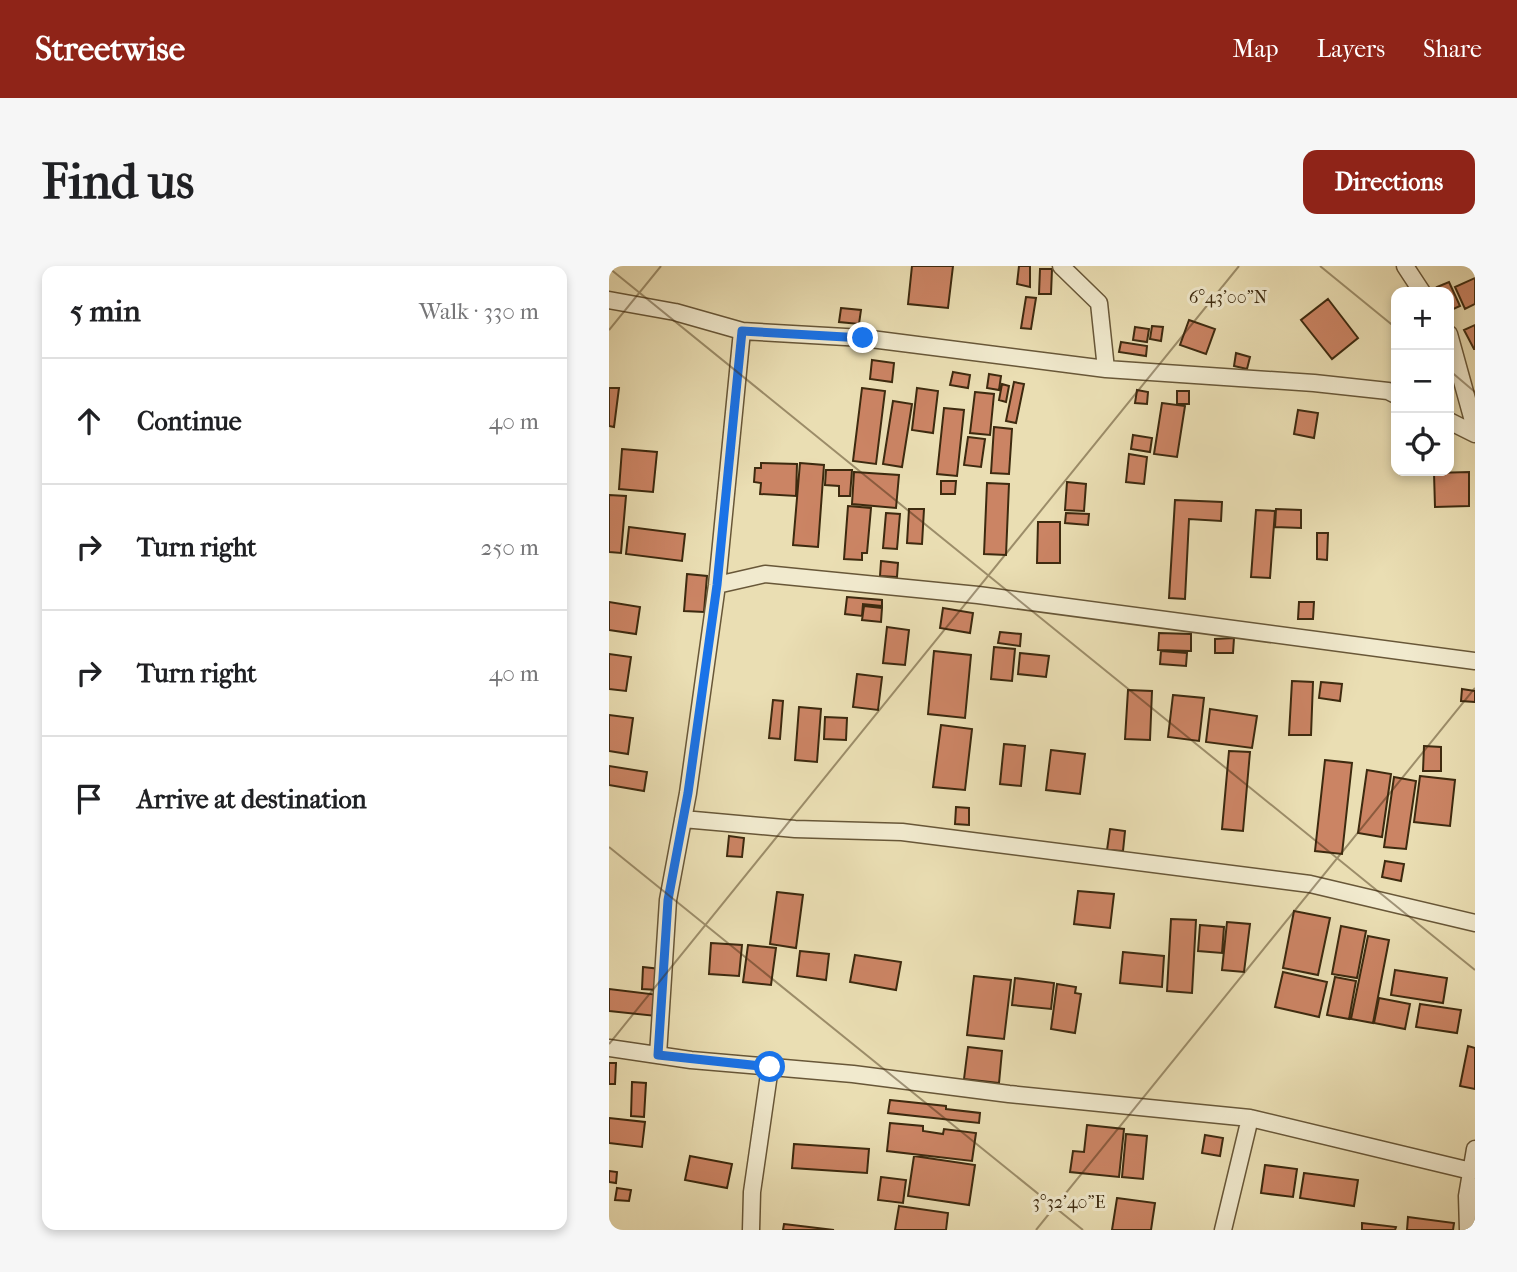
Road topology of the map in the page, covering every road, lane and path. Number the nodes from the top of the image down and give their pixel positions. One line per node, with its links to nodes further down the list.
1 (1061, 266): 7 (street)
2 (1405, 266): 3 (street)
3 (1419, 287)
4 (609, 300): 5 (street)
5 (742, 331): 7 (street); 12 (street)
6 (1453, 350): 10 (street)
7 (1106, 369): 8 (street)
8 (1391, 392)
9 (1454, 424): 11 (street)
10 (1475, 428)
11 (1475, 435)
12 (717, 585): 13 (street); 14 (street)
13 (1475, 662)
14 (683, 819): 15 (street); 17 (street)
15 (1475, 923)
16 (609, 1048): 17 (street)
17 (658, 1055): 18 (street)
18 (770, 1067): 19 (street); 22 (street)
19 (1250, 1118): 21 (street); 23 (street)
20 (1475, 1149): 21 (street)
21 (1471, 1171): 24 (street)
22 (751, 1230)
23 (1223, 1230)
24 (1468, 1230)

